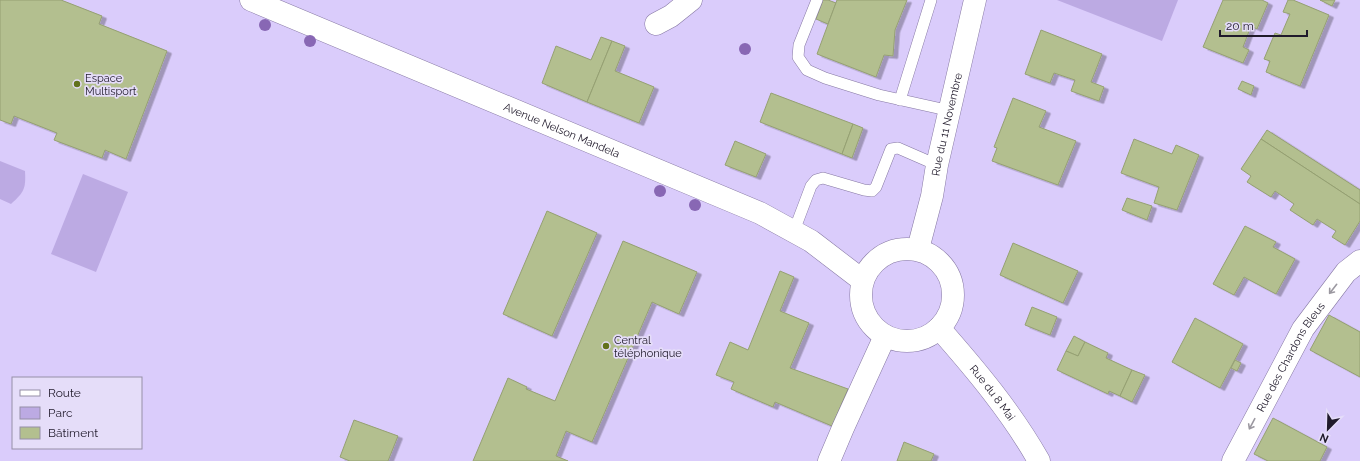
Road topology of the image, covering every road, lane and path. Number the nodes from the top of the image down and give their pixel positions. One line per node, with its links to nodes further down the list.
1 (251, 0): 10 (street, Avenue Nelson Mandela)
2 (691, 0): 6 (street)
3 (816, 0): 7 (lane)
4 (931, 0): 7 (lane)
5 (976, 0): 8 (street, Rue du 11 Novembre)
6 (656, 24)
7 (900, 100): 8 (lane)
8 (950, 110): 9 (street, Rue du 11 Novembre)
9 (937, 165): 10 (lane); 11 (street, Rue du 11 Novembre)
10 (794, 231): 13 (street, Avenue Nelson Mandela)
11 (918, 249): 13 (street); 14 (street)
12 (1360, 261): 18 (street, Rue des Chardons Bleus, one-way to 18)
13 (862, 280): 15 (street)
14 (939, 328): 15 (street); 17 (street, Rue du 8 Mai)
15 (885, 336): 16 (street)
16 (829, 461)
17 (1039, 461)
18 (1233, 461)

